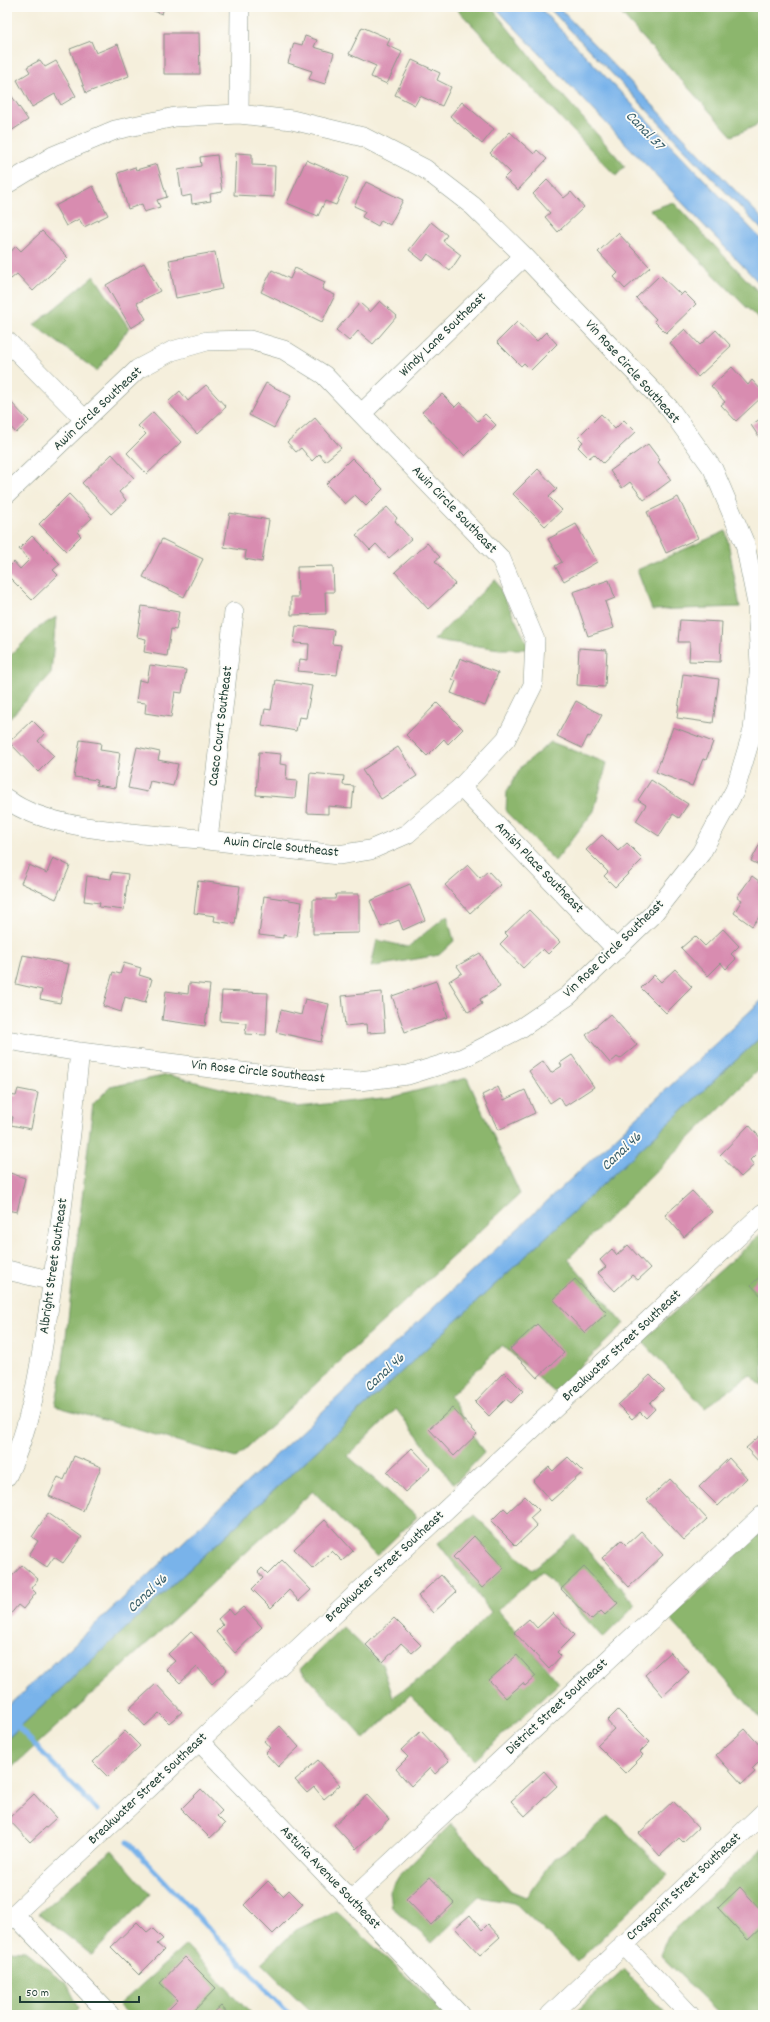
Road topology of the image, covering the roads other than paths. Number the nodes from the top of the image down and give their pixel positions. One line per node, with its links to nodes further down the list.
1 (240, 7): 2 (street)
2 (239, 114): 3 (street, Vin Rose Circle Southeast); 4 (street, Vin Rose Circle Southeast)
3 (7, 184)
4 (524, 256): 6 (street, Windy Lane Southeast); 10 (street, Vin Rose Circle Southeast)
5 (7, 340): 7 (street)
6 (362, 413): 7 (street, Awin Circle Southeast); 11 (street, Awin Circle Southeast)
7 (85, 420): 8 (street, Awin Circle Southeast)
8 (7, 494)
9 (234, 612): 13 (street, Casco Court Southeast)
10 (761, 665): 14 (street, Vin Rose Circle Southeast)
11 (461, 787): 13 (street, Awin Circle Southeast); 14 (street, Amish Place Southeast)
12 (7, 799): 13 (street, Awin Circle Southeast)
13 (208, 840)
14 (617, 950): 16 (street, Vin Rose Circle Southeast)
15 (7, 1040): 16 (street, Vin Rose Circle Southeast)
16 (80, 1052): 19 (street, Albright Street Southeast)
17 (763, 1214): 22 (street, Breakwater Street Southeast)
18 (7, 1270): 19 (street)
19 (53, 1281): 20 (street, Albright Street Southeast)
20 (7, 1476)
21 (763, 1514): 24 (street, District Street Southeast)
22 (199, 1741): 24 (street, Asturia Avenue Southeast); 25 (street, Breakwater Street Southeast)
23 (763, 1813): 26 (street, Crosspoint Street Southeast)
24 (351, 1900): 28 (street, Asturia Avenue Southeast)
25 (10, 1918): 27 (street)
26 (623, 1944): 29 (street); 30 (street)
27 (110, 2015)
28 (460, 2015)
29 (550, 2015)
30 (690, 2015)

